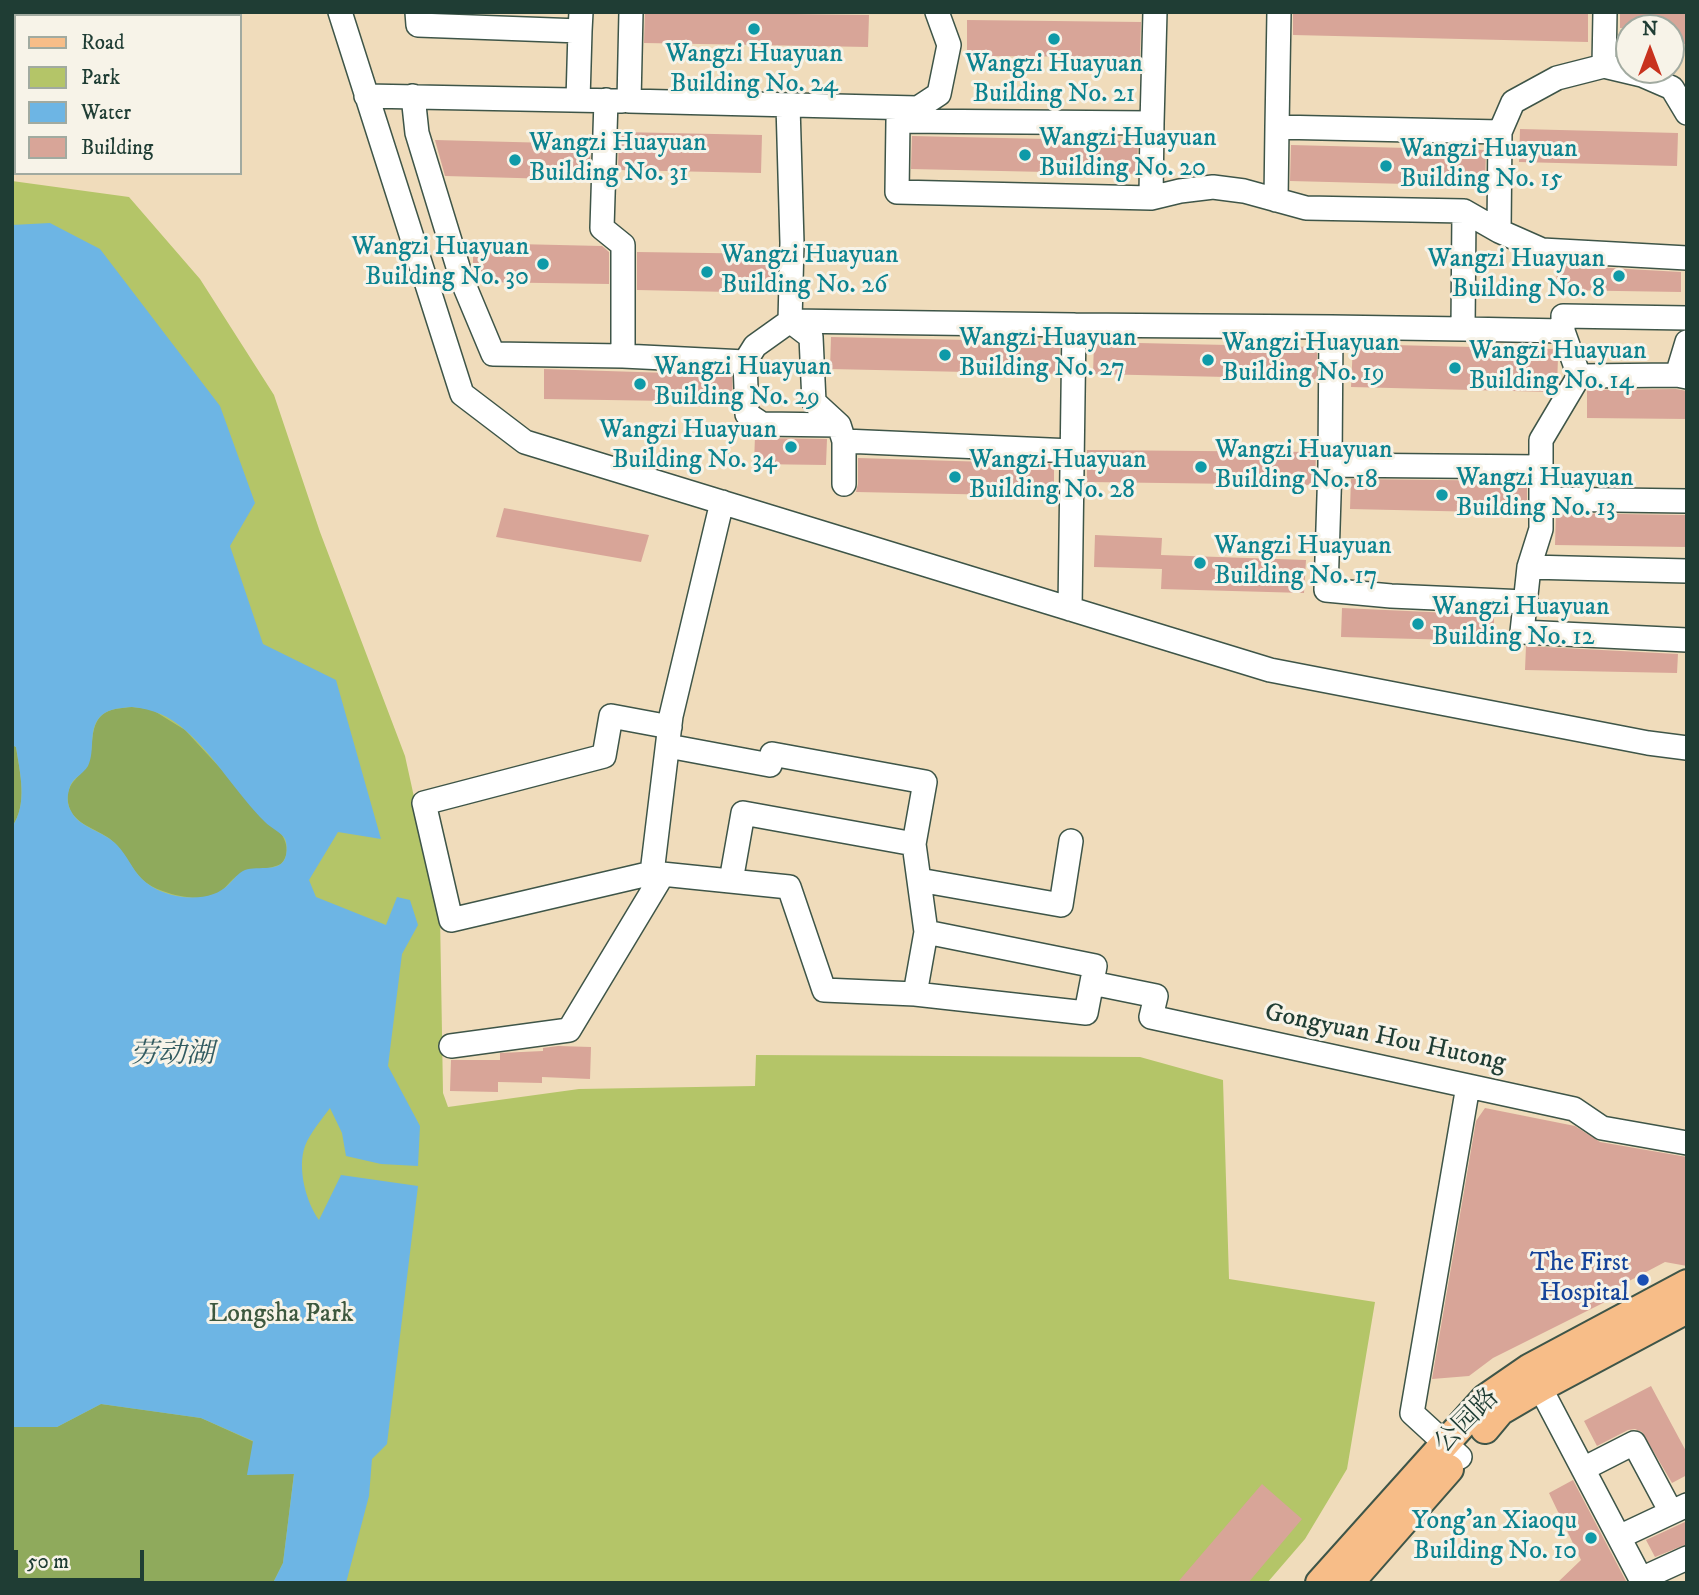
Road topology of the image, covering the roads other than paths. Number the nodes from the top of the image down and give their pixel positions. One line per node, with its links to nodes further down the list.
1 (18, 12): 9 (main road)
2 (340, 12): 12 (street)
3 (418, 12): 10 (street)
4 (631, 12): 15 (street)
5 (937, 12): 17 (street)
6 (1155, 12): 20 (street)
7 (1279, 12): 21 (street)
8 (1605, 12): 11 (street)
9 (12, 14)
10 (581, 22): 14 (street)
11 (1604, 66): 18 (street); 22 (street)
12 (366, 96): 13 (street); 46 (street)
13 (413, 96): 14 (street); 35 (street)
14 (578, 100): 15 (street)
15 (617, 101): 16 (street); 35 (street)
16 (788, 105): 17 (street); 29 (street)
17 (917, 108): 19 (street)
18 (1687, 113)
19 (898, 121): 20 (street); 23 (street)
20 (1152, 123): 23 (street)
21 (1277, 127): 22 (street); 24 (street)
22 (1500, 132): 26 (street)
23 (1151, 198): 24 (street)
24 (1276, 200): 25 (street)
25 (1464, 211): 26 (street); 32 (street)
26 (1499, 231): 27 (street)
27 (1687, 258)
28 (1687, 318): 33 (street)
29 (790, 321): 30 (street); 36 (street); 39 (street)
30 (1074, 326): 31 (street); 40 (street)
31 (1331, 327): 32 (street); 41 (street)
32 (1463, 329): 33 (street)
33 (1563, 331): 37 (street)
34 (1687, 342): 38 (street)
35 (623, 356): 36 (street)
36 (745, 362): 39 (street)
37 (1579, 376): 38 (street); 42 (street)
38 (1682, 376)
39 (842, 433): 40 (street); 43 (street)
40 (1072, 451): 50 (street)
41 (1330, 465): 42 (street); 49 (street)
42 (1541, 467): 44 (street)
43 (844, 484)
44 (1541, 499): 45 (street); 47 (street)
45 (1687, 501)
46 (722, 502): 50 (street); 52 (street)
47 (1529, 567): 48 (street); 49 (street)
48 (1687, 571)
49 (1525, 602): 51 (street)
50 (1070, 609): 53 (street)
51 (1687, 639)
52 (669, 737): 55 (street); 56 (street); 56 (street)
53 (1687, 748)
54 (1071, 841): 57 (street)
55 (914, 844): 57 (street); 58 (street)
56 (658, 873): 58 (street); 62 (street)
57 (919, 880): 59 (street)
58 (731, 881): 61 (street)
59 (926, 932): 60 (street); 61 (street)
60 (1092, 983): 61 (street); 63 (street, Gongyuan Hou Hutong)
61 (915, 994)
62 (452, 1046)
63 (1468, 1086): 64 (street, Gongyuan Hou Hutong); 68 (street)
64 (1687, 1143)
65 (1687, 1284): 67 (main road)
66 (1687, 1309): 67 (main road)
67 (1535, 1378): 68 (main road); 69 (street)
68 (1453, 1451): 74 (main road, 公园路); 75 (main road)
69 (1583, 1469): 70 (street); 71 (street)
70 (1679, 1508): 71 (street)
71 (1619, 1537): 73 (street)
72 (1687, 1558): 73 (street)
73 (1642, 1581)
74 (1320, 1583)
75 (1349, 1583)

